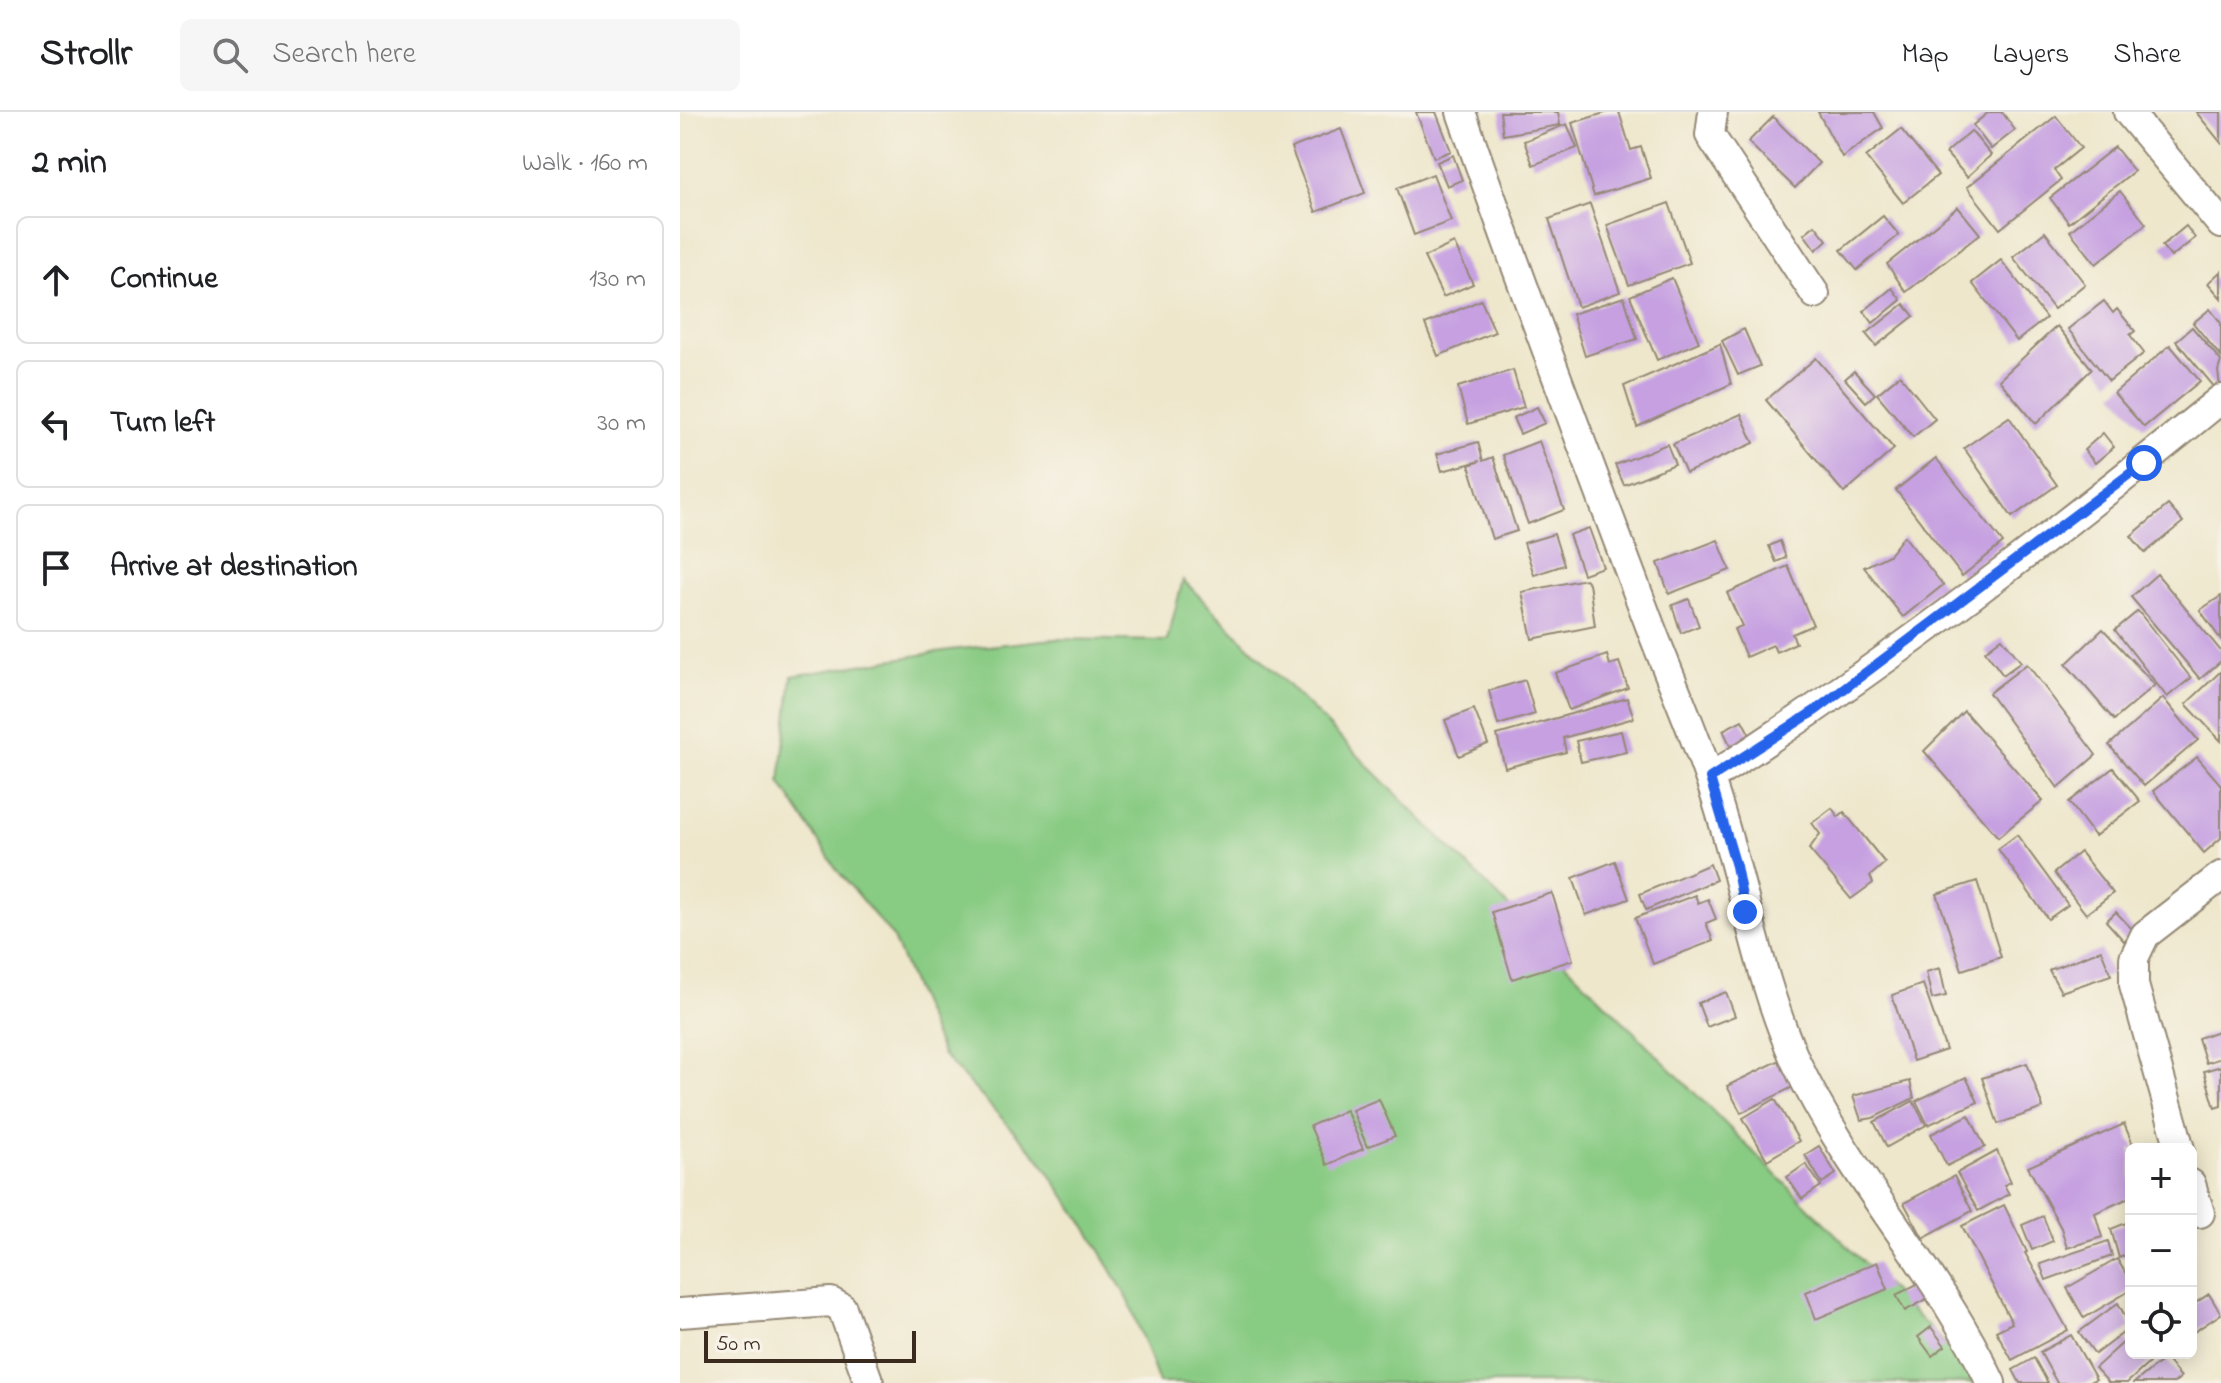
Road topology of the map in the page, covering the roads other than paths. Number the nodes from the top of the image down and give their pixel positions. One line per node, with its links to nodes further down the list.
1 (1461, 112): 7 (street)
2 (1713, 112): 5 (street)
3 (2128, 112): 4 (street)
4 (2221, 224)
5 (1815, 294)
6 (2221, 399): 7 (street)
7 (1710, 778): 14 (street)
8 (2221, 876): 9 (street)
9 (2178, 1143)
10 (2197, 1203): 11 (street)
11 (2200, 1213)
12 (680, 1313): 13 (street)
13 (869, 1383)
14 (1991, 1383)

